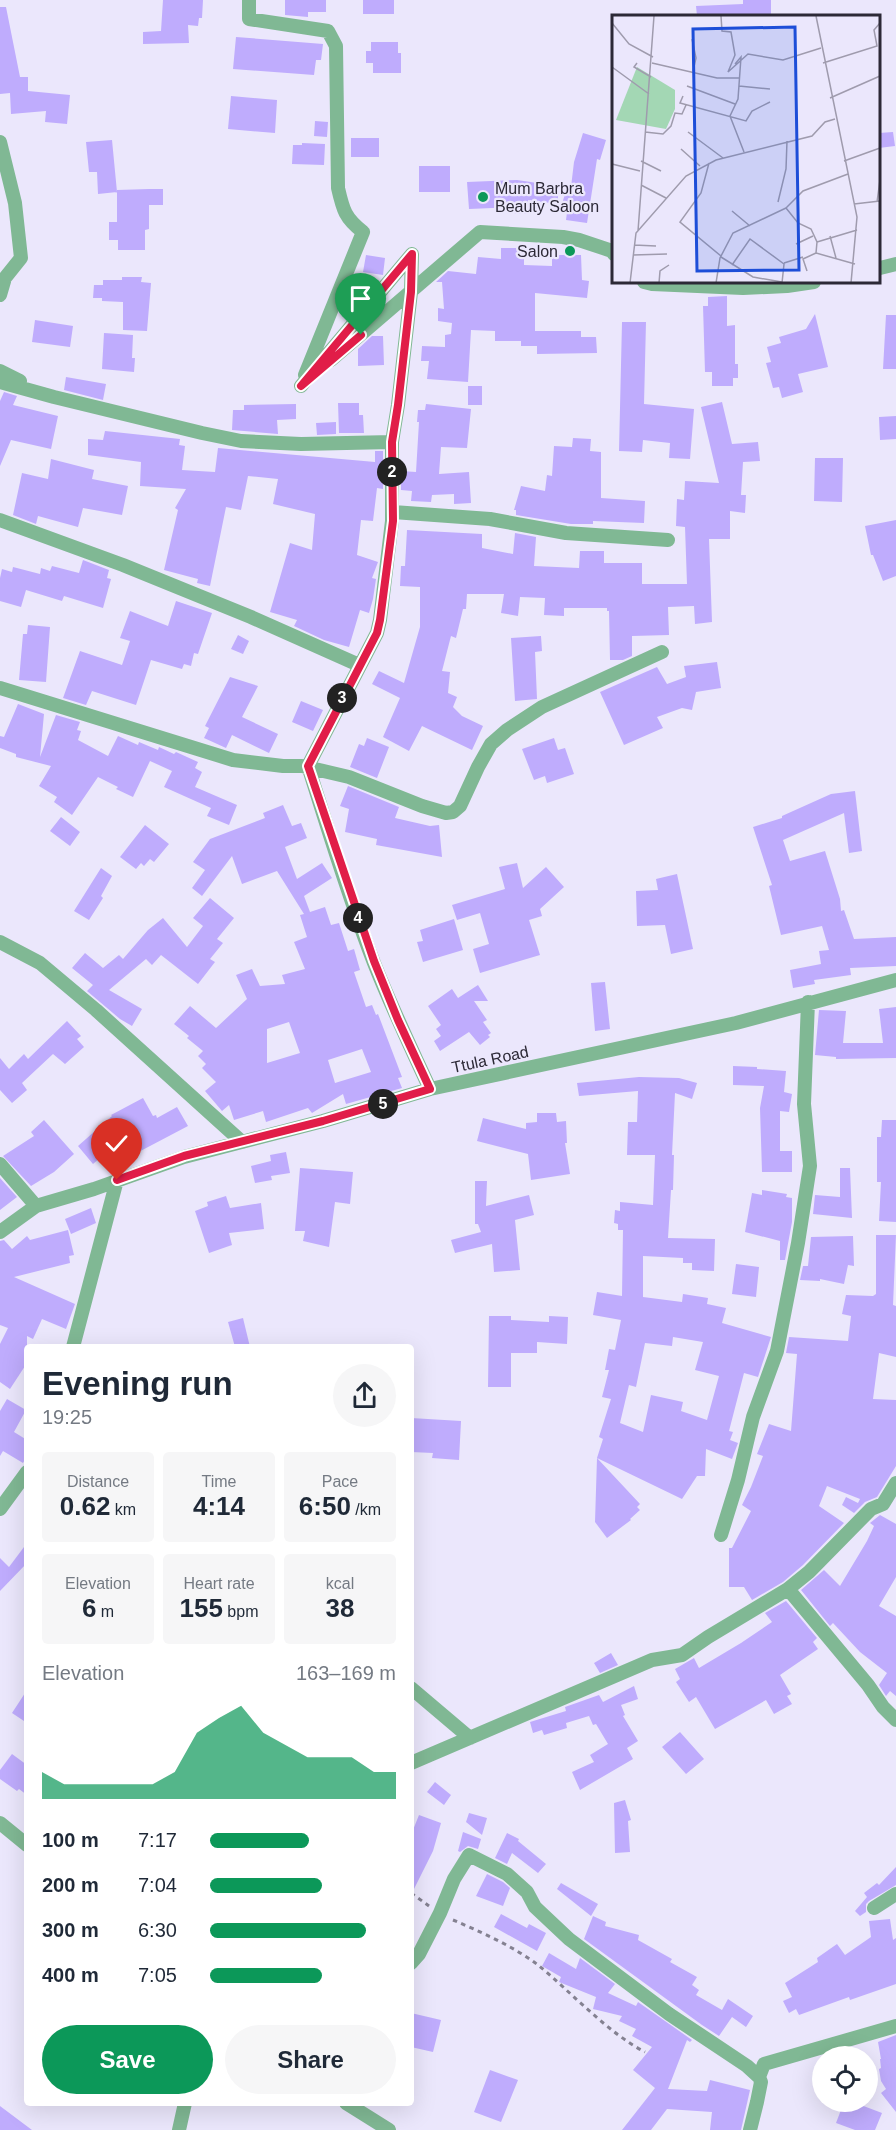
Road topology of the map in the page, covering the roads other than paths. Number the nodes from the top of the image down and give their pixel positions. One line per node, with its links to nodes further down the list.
1 (249, 0): 11 (street)
2 (0, 142): 8 (street)
3 (612, 251): 11 (street)
4 (896, 264): 5 (street)
5 (881, 268)
6 (652, 284): 7 (street)
7 (800, 284)
8 (0, 295)
9 (0, 371): 12 (street)
10 (0, 382): 12 (street)
11 (301, 386): 13 (street)
12 (54, 398): 13 (street)
13 (392, 442): 14 (street)
14 (393, 512): 16 (street); 18 (street)
15 (0, 520): 18 (street)
16 (668, 540)
17 (662, 652): 20 (street)
18 (359, 665): 20 (street)
19 (0, 688): 20 (street)
20 (308, 766): 24 (street)
21 (0, 942): 25 (street)
22 (896, 980): 23 (street, Ttula Road)
23 (808, 1002): 24 (street, Ttula Road); 34 (street)
24 (430, 1089): 25 (street, Ttula Road)
25 (242, 1142): 27 (street, Ttula Road)
26 (0, 1164): 28 (street)
27 (117, 1180): 28 (street, Ttula Road); 30 (street)
28 (36, 1206): 29 (street, Ttula Road)
29 (0, 1233)
30 (74, 1344)
31 (24, 1476): 33 (street)
32 (896, 1483): 35 (street)
33 (0, 1509)
34 (721, 1535)
35 (788, 1589): 37 (street); 38 (street)
36 (414, 1690): 38 (street)
37 (896, 1720)
38 (471, 1738): 39 (street)
39 (414, 1762)
40 (0, 1823): 41 (street)
41 (24, 1843)
42 (896, 1894): 43 (street)
43 (874, 1908)
44 (414, 1960): 46 (street)
45 (896, 2026): 46 (street)
46 (759, 2077): 51 (street)
47 (184, 2106): 49 (street)
48 (351, 2106): 50 (street)
49 (179, 2130)
50 (389, 2130)
51 (750, 2130)

